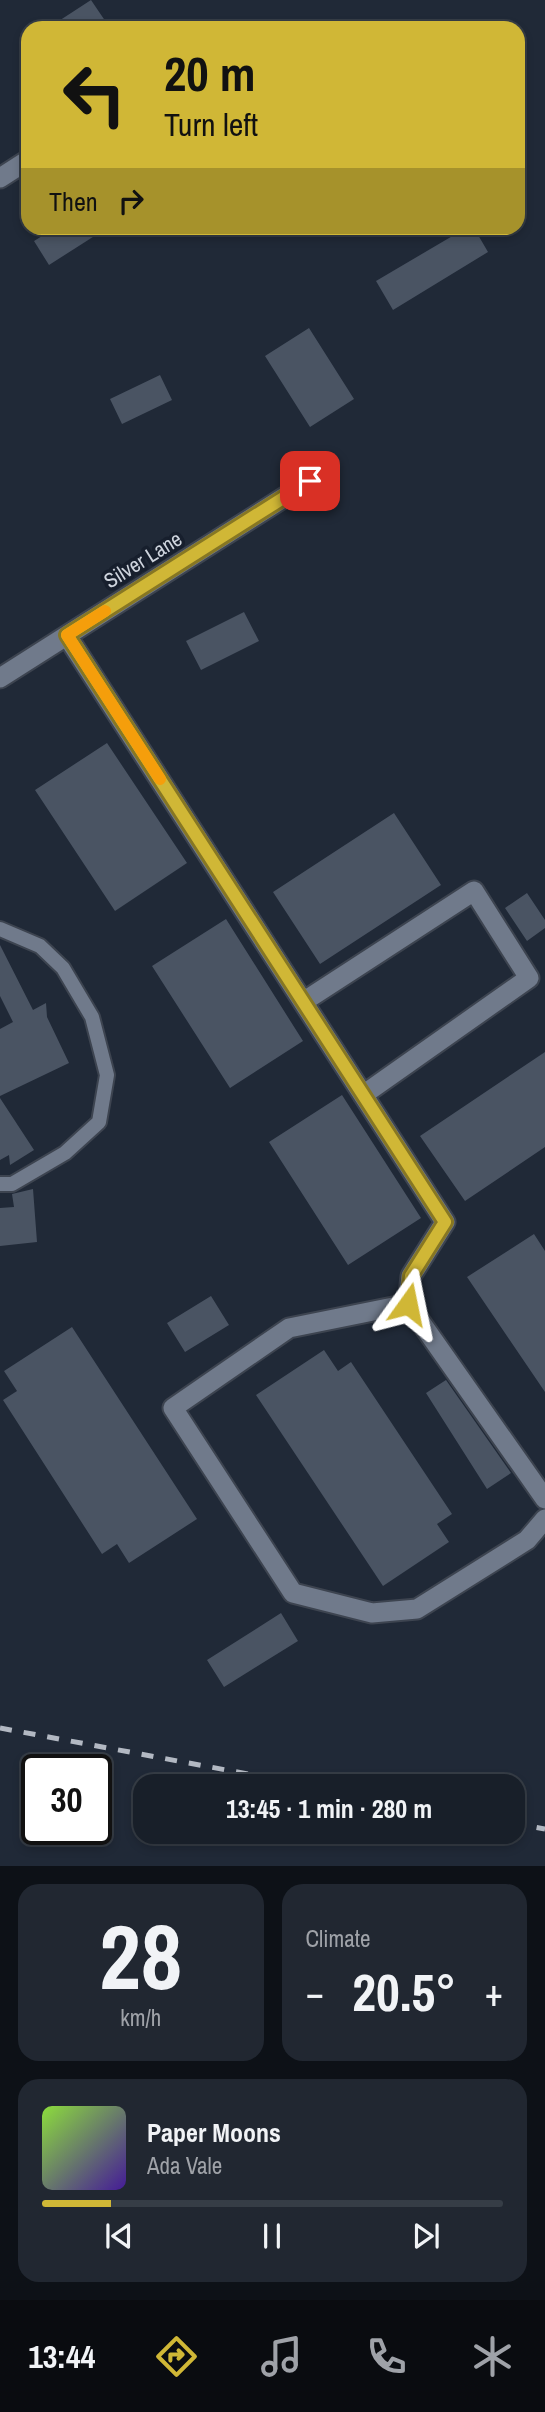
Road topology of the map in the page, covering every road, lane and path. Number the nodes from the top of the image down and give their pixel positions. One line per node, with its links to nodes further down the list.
1 (21, 164): 2 (street)
2 (0, 178)
3 (310, 481): 4 (street, Silver Lane)
4 (67, 635): 5 (street, Silver Lane); 7 (street)
5 (0, 678)
6 (0, 929): 9 (lane)
7 (303, 1002): 8 (street); 8 (street)
8 (363, 1095): 10 (street)
9 (0, 1184)
10 (408, 1304): 11 (street); 12 (street)
11 (545, 1499)
12 (545, 1519)

